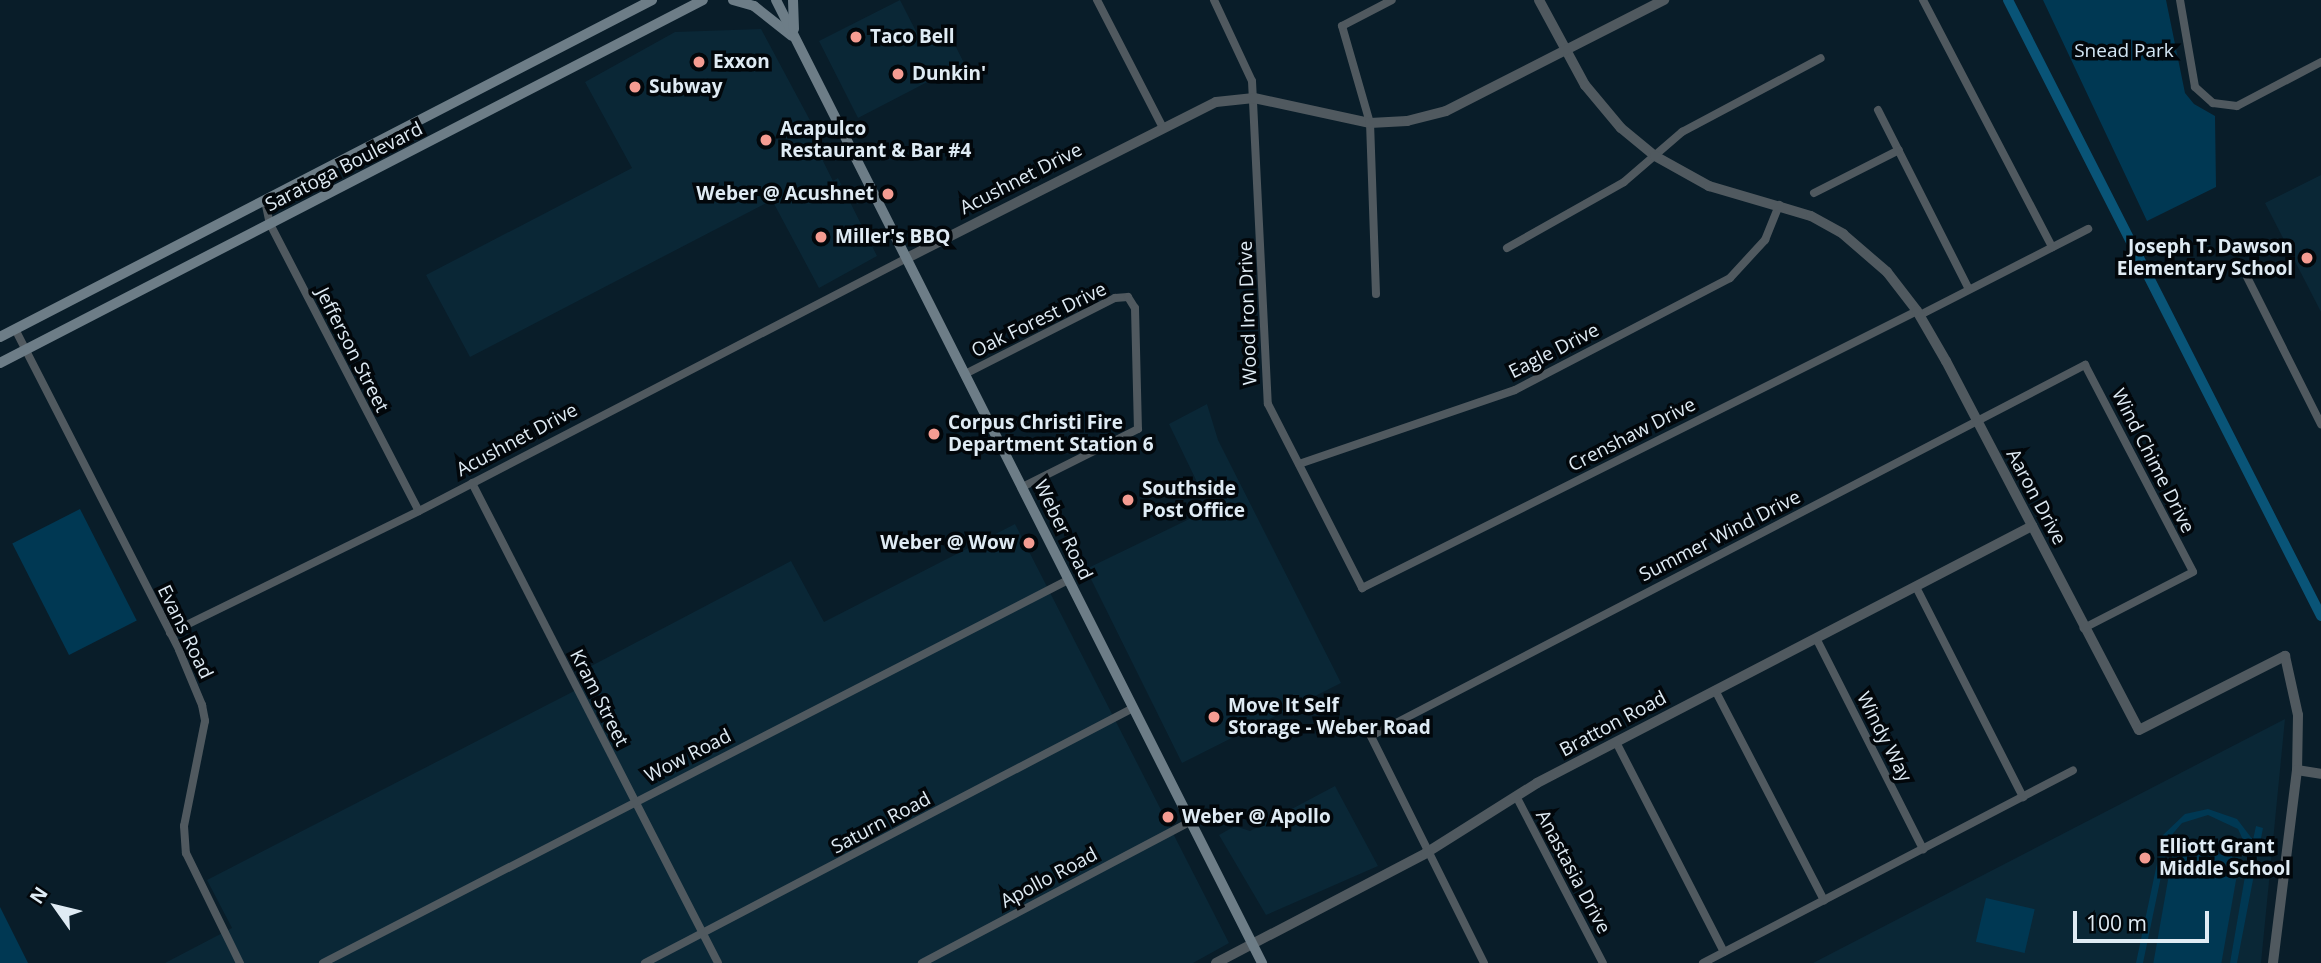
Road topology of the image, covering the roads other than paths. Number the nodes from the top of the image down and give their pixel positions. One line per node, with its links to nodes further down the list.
1 (652, 0): 24 (main road, Saratoga Boulevard)
2 (703, 0): 26 (main road, Saratoga Boulevard)
3 (733, 0): 13 (main road)
4 (776, 0): 13 (main road, Weber Road)
5 (793, 0): 13 (main road)
6 (1097, 0): 20 (street)
7 (1214, 0): 17 (street, Wood Iron Drive)
8 (1392, 0): 19 (street)
9 (1539, 0): 14 (street, Aaron Drive)
10 (1664, 0): 14 (street, Acushnet Drive)
11 (1923, 0): 28 (street)
12 (2180, 0): 16 (street)
13 (796, 39): 30 (main road, Weber Road)
14 (1565, 52): 19 (street, Acushnet Drive); 22 (street, Aaron Drive)
15 (1821, 58): 22 (street)
16 (2321, 62)
17 (1254, 98): 19 (street, Acushnet Drive); 20 (street, Acushnet Drive); 43 (street, Wood Iron Drive)
18 (1878, 110): 21 (street)
19 (1370, 123): 33 (street)
20 (1162, 126): 30 (street, Acushnet Drive)
21 (1899, 150): 23 (street); 32 (street)
22 (1655, 156): 25 (street, Aaron Drive); 29 (street)
23 (1814, 193)
24 (265, 201): 26 (street, Jefferson Street); 35 (main road, Saratoga Boulevard)
25 (1779, 205): 34 (street, Aaron Drive); 43 (street, Eagle Drive)
26 (270, 224): 37 (main road, Saratoga Boulevard); 46 (street, Jefferson Street)
27 (2088, 229): 28 (street, Crenshaw Drive)
28 (2052, 247): 32 (street, Crenshaw Drive)
29 (1507, 248)
30 (905, 259): 40 (main road, Weber Road); 44 (street, Acushnet Drive)
31 (2247, 277): 42 (street)
32 (1969, 289): 34 (street, Crenshaw Drive)
33 (1376, 294)
34 (1919, 312): 41 (street, Aaron Drive); 50 (street, Crenshaw Drive)
35 (15, 330): 36 (main road, Saratoga Boulevard); 37 (street, Evans Road)
36 (0, 337)
37 (26, 350): 38 (main road, Saratoga Boulevard); 52 (street, Evans Road)
38 (0, 363)
39 (2085, 365): 41 (street, Summer Wind Drive); 51 (street, Wind Chime Drive)
40 (965, 374): 45 (main road, Weber Road); 45 (street, Oak Forest Drive)
41 (1977, 421): 47 (street, Aaron Drive); 65 (street, Summer Wind Drive)
42 (2321, 424)
43 (1299, 464): 50 (street, Wood Iron Drive)
44 (472, 483): 46 (street, Acushnet Drive); 62 (street, Kram Street)
45 (1022, 486): 48 (main road, Weber Road)
46 (419, 511): 52 (street, Acushnet Drive)
47 (2032, 526): 49 (street, Bratton Road); 51 (street, Aaron Drive)
48 (1068, 580): 55 (main road, Weber Road); 62 (street, Wow Road)
49 (1916, 587): 53 (street, Bratton Road); 61 (street)
50 (1362, 588)
51 (2084, 628): 58 (street, Aaron Drive)
52 (170, 633): 70 (street, Evans Road)
53 (1816, 638): 54 (street, Bratton Road); 64 (street, Windy Way)
54 (1715, 690): 56 (street, Bratton Road); 66 (street)
55 (1131, 709): 63 (main road, Weber Road); 67 (street, Saturn Road)
56 (1616, 742): 60 (street, Bratton Road); 69 (street)
57 (2073, 770): 61 (street)
58 (2297, 771): 59 (street); 80 (street, Aaron Drive)
59 (2318, 773)
60 (1516, 796): 65 (street, Bratton Road); 78 (street, Anastasia Drive)
61 (2023, 797): 64 (street)
62 (634, 802): 67 (street, Kram Street); 71 (street, Wow Road)
63 (1191, 821): 68 (main road, Weber Road); 74 (street, Apollo Road)
64 (1923, 849): 66 (street)
65 (1426, 853): 68 (street, Bratton Road); 77 (street)
66 (1824, 901): 69 (street)
67 (703, 935): 72 (street, Saturn Road); 73 (street, Kram Street)
68 (1252, 944): 75 (street, Bratton Road); 76 (main road, Weber Road)
69 (1724, 952): 79 (street)
70 (240, 963)
71 (323, 963)
72 (645, 963)
73 (718, 963)
74 (922, 963)
75 (1216, 963)
76 (1262, 963)
77 (1485, 963)
78 (1603, 963)
79 (1703, 963)
80 (2273, 963)

